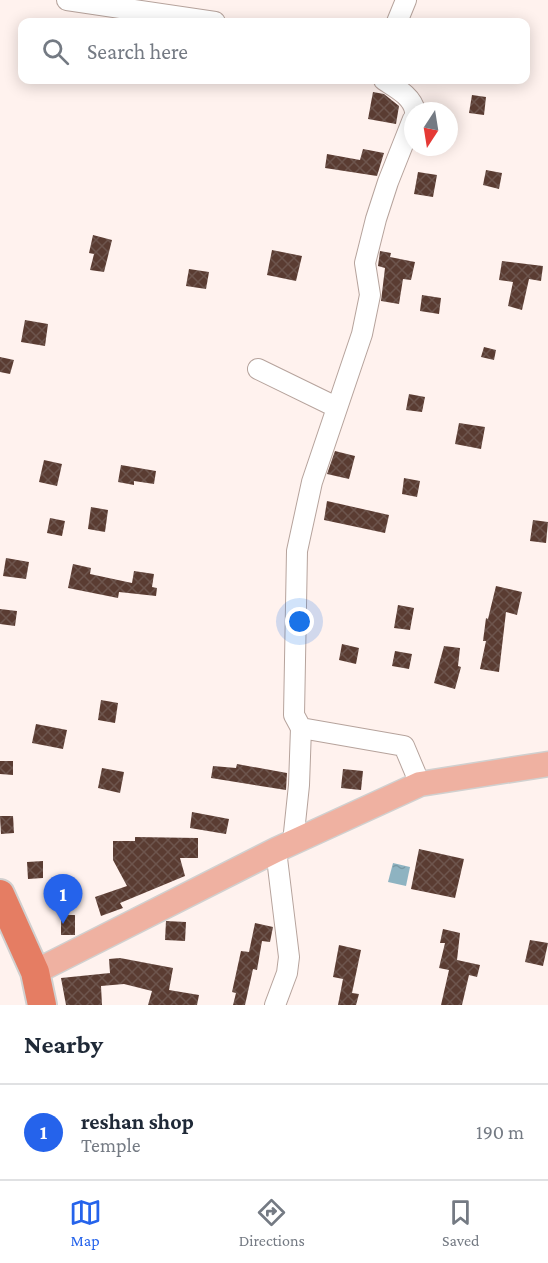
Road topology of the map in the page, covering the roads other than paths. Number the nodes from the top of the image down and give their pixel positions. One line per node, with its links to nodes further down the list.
1 (67, 0): 3 (street)
2 (405, 0): 4 (street)
3 (188, 18)
4 (398, 18)
5 (389, 84): 6 (street)
6 (412, 102)
7 (404, 143): 9 (street)
8 (258, 369): 9 (street)
9 (336, 407): 10 (street)
10 (301, 728): 12 (street); 13 (street)
11 (548, 764): 12 (main road)
12 (420, 784): 13 (main road)
13 (284, 846): 15 (main road); 17 (street)
14 (0, 894): 15 (highway)
15 (35, 972): 16 (highway)
16 (42, 1005)
17 (275, 1005)

